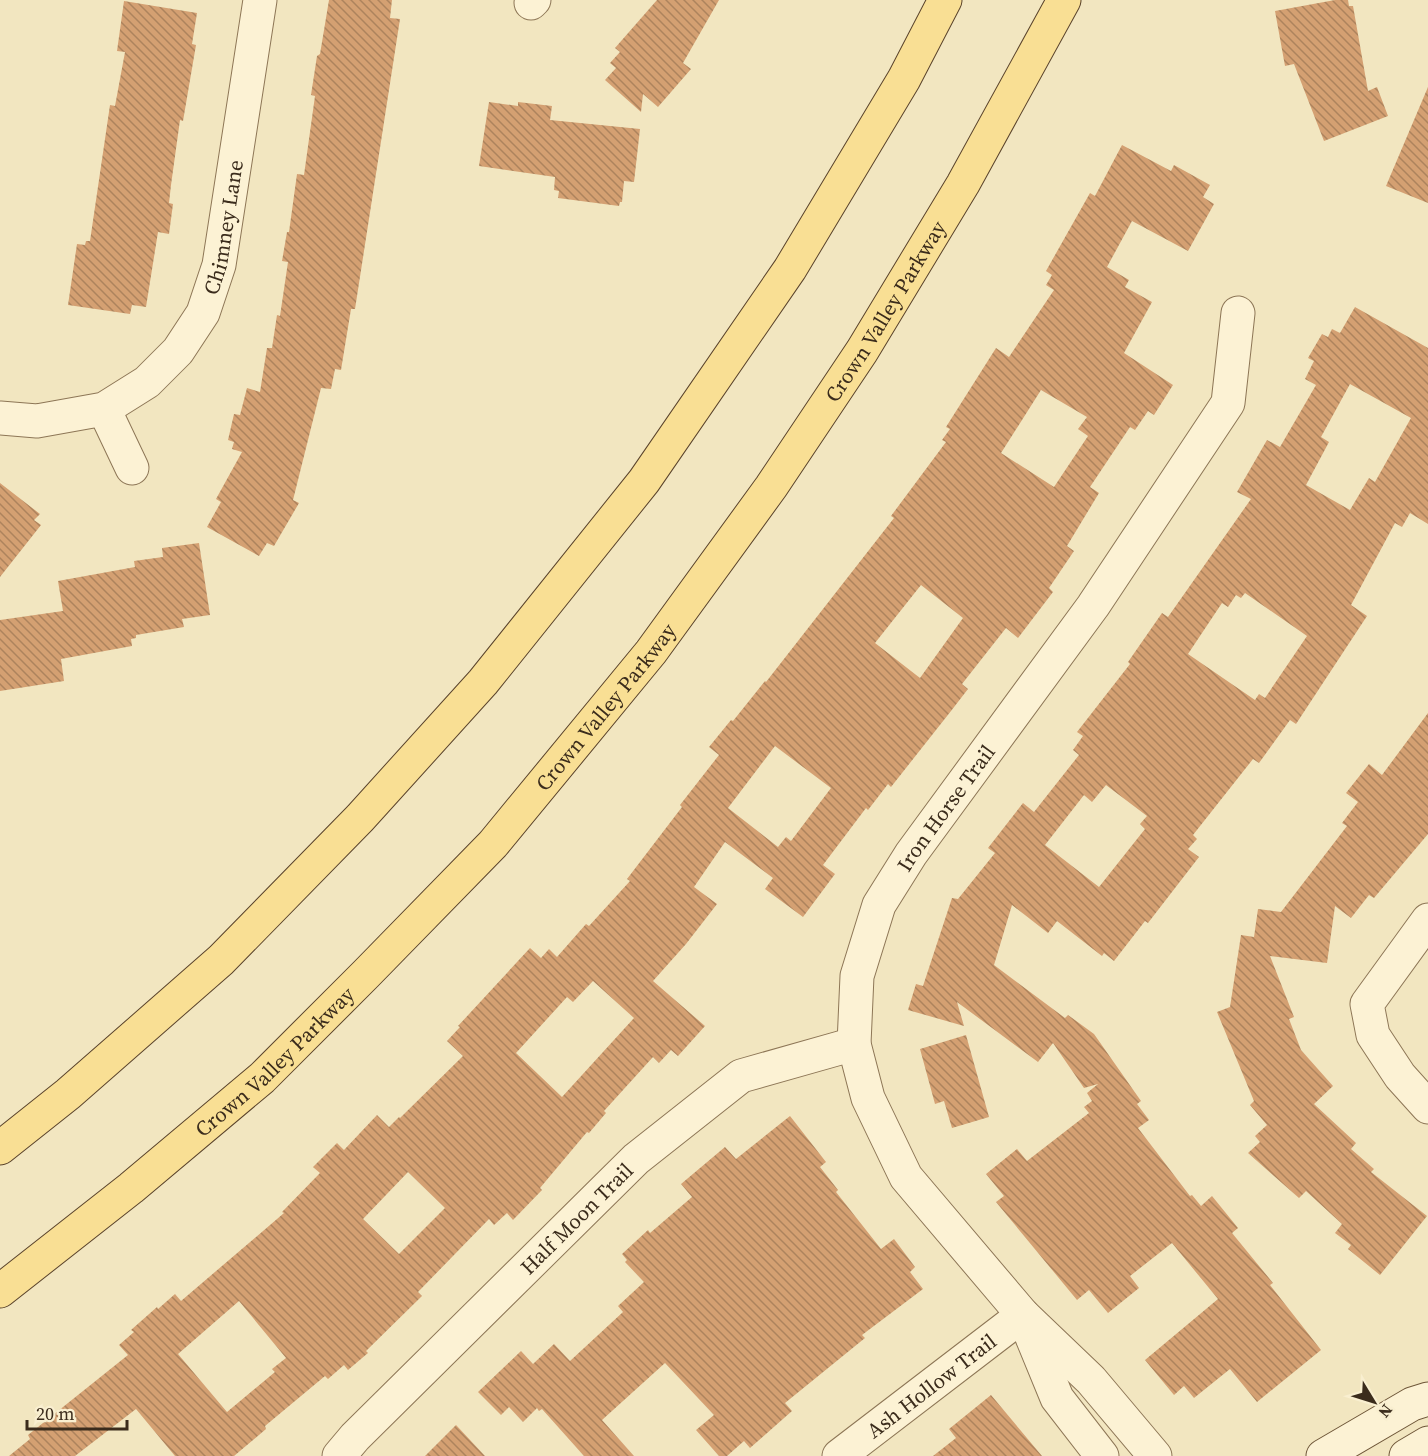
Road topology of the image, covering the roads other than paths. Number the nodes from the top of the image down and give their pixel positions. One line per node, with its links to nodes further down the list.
1 (260, 0): 5 (street, Chimney Lane)
2 (945, 0): 11 (main road)
3 (1064, 0): 12 (main road, Crown Valley Parkway)
4 (1238, 313): 9 (street, Iron Horse Trail)
5 (104, 409): 6 (street, Chimney Lane); 7 (street)
6 (0, 418)
7 (132, 468)
8 (1428, 920): 10 (street)
9 (854, 1044): 13 (street, Iron Horse Trail); 16 (street, Half Moon Trail)
10 (1428, 1107)
11 (0, 1148)
12 (0, 1292)
13 (1023, 1315): 17 (street, Ash Hollow Trail); 18 (street, Iron Horse Trail); 19 (street, Iron Horse Trail)
14 (1428, 1399): 20 (street)
15 (1428, 1443): 21 (street)
16 (339, 1456)
17 (839, 1456)
18 (1102, 1456)
19 (1155, 1456)
20 (1323, 1456)
21 (1406, 1456)

